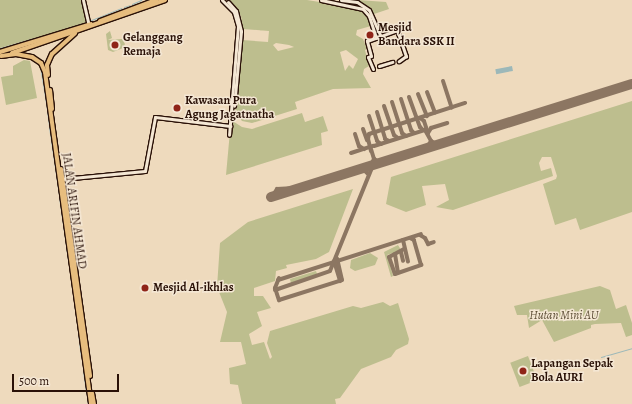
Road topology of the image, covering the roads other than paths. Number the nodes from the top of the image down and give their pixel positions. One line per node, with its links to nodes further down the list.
1 (83, 0): 9 (street)
2 (156, 0): 8 (main road)
3 (164, 0): 8 (main road)
4 (222, 0): 15 (street)
5 (226, 0): 15 (street)
6 (321, 0): 7 (street)
7 (340, 1): 12 (street); 13 (street)
8 (147, 5): 9 (main road); 10 (main road)
9 (89, 25): 14 (main road)
10 (75, 33): 14 (main road); 22 (main road, JALAN ARIFIN AHMAD)
11 (396, 33): 11 (street); 12 (street)
12 (381, 37): 13 (street)
13 (376, 38): 19 (street)
14 (40, 42): 16 (main road)
15 (238, 51): 20 (street)
16 (0, 55): 22 (main road, JALAN ARIFIN AHMAD)
17 (392, 62): 18 (street)
18 (380, 67)
19 (373, 68)
20 (230, 126): 21 (street); 23 (street)
21 (229, 135)
22 (56, 148): 23 (main road, JALAN ARIFIN AHMAD); 24 (main road, JALAN ARIFIN AHMAD)
23 (64, 179): 24 (main road, JALAN ARIFIN AHMAD)
24 (72, 258): 25 (main road, JALAN ARIFIN AHMAD)
25 (92, 404)

